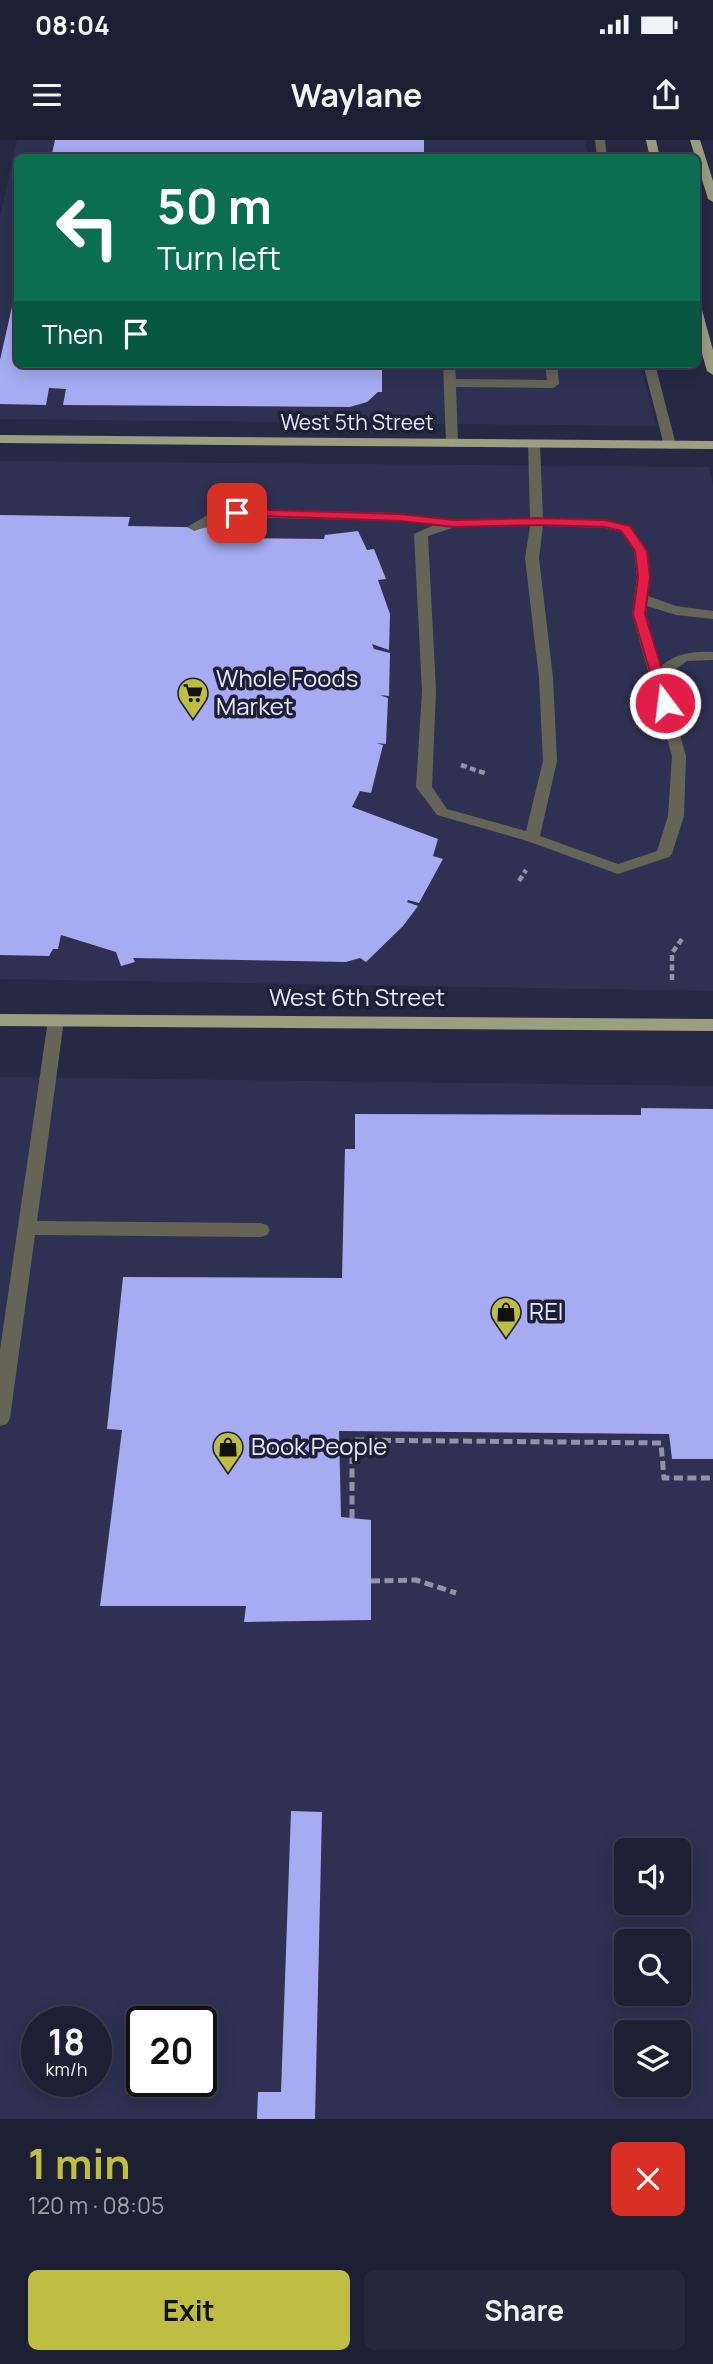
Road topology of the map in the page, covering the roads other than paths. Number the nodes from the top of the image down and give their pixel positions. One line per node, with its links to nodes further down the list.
1 (700, 156): 2 (main road)
2 (713, 199)
3 (700, 324): 7 (main road)
4 (449, 368): 8 (street)
5 (551, 368): 8 (street)
6 (650, 368): 12 (street)
7 (713, 371)
8 (450, 383): 10 (street)
9 (0, 439): 10 (main road, West 5th Street)
10 (453, 443): 11 (main road, West 5th Street)
11 (534, 443): 12 (main road, West 5th Street); 14 (street)
12 (670, 444): 13 (main road, West 5th Street)
13 (713, 445)
14 (537, 522): 15 (street); 17 (street); 21 (street)
15 (454, 523): 16 (street); 21 (street)
16 (194, 527)
17 (641, 598): 18 (street); 20 (street)
18 (713, 615)
19 (713, 656): 20 (street)
20 (658, 676): 21 (street)
21 (531, 838)
22 (0, 1020): 23 (main road, West 6th Street)
23 (56, 1020): 24 (main road, West 6th Street); 25 (street)
24 (713, 1025)
25 (27, 1228): 26 (street); 27 (street)
26 (261, 1230)
27 (0, 1418)

